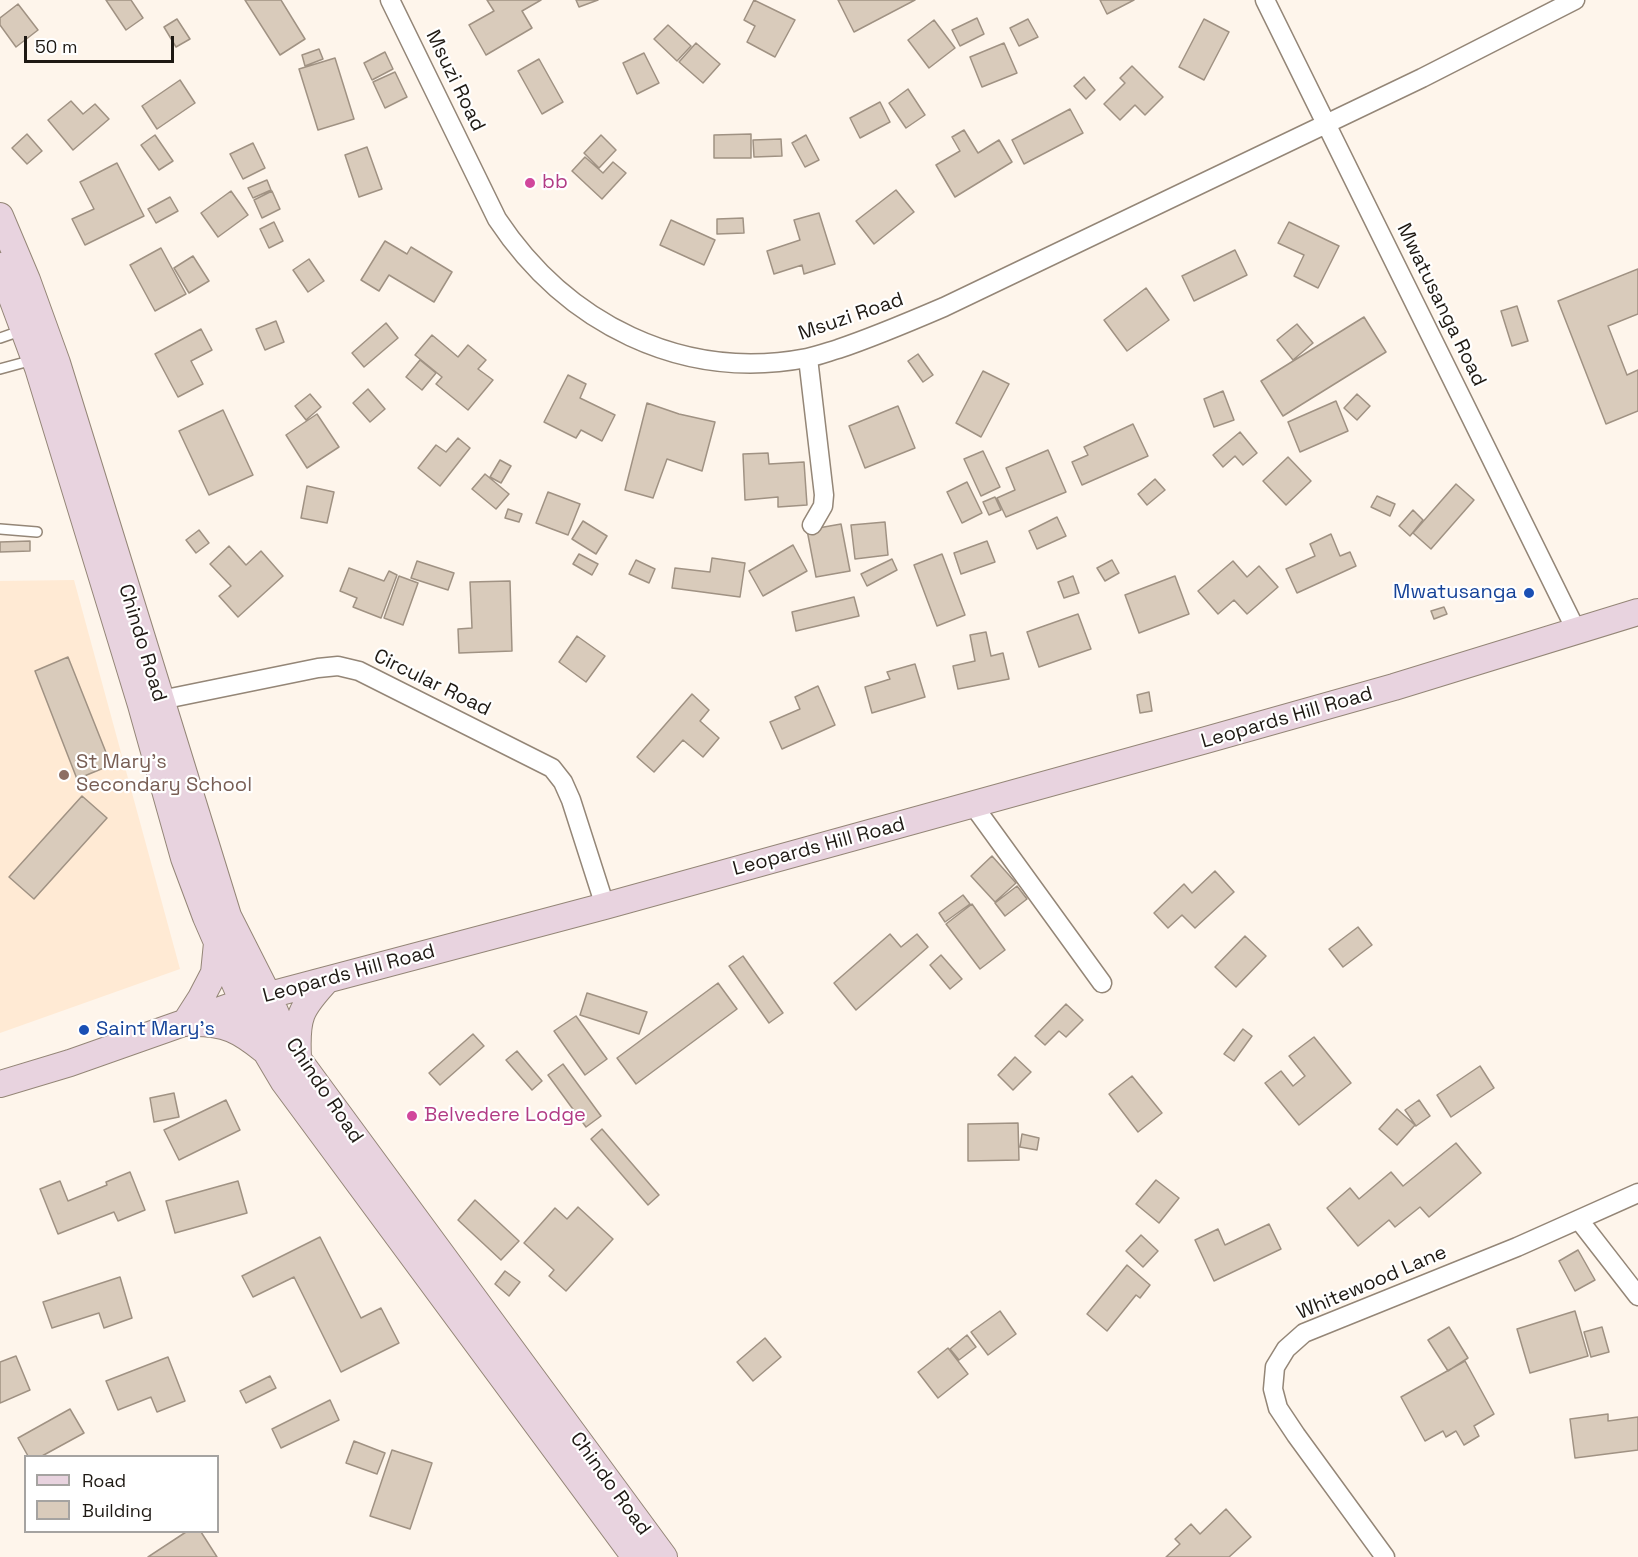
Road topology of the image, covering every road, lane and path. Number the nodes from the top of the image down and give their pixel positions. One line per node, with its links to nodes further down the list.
1 (390, 0): 9 (street, Msuzi Road)
2 (1266, 0): 4 (street, Mwatusanga Road)
3 (1575, 0): 4 (street, Msuzi Road)
4 (1326, 123): 9 (street, Msuzi Road); 16 (street, Mwatusanga Road)
5 (0, 216): 17 (main road, Chindo Road)
6 (0, 266): 7 (main road, Chindo Road)
7 (24, 330): 8 (lane); 10 (main road, Chindo Road)
8 (0, 338)
9 (808, 358): 12 (street)
10 (35, 359): 11 (lane); 17 (main road, Chindo Road)
11 (0, 369)
12 (812, 525)
13 (0, 529): 14 (lane)
14 (37, 532)
15 (1638, 612): 16 (main road, Leopards Hill Road)
16 (1576, 630): 18 (main road, Leopards Hill Road)
17 (150, 702): 19 (street, Circular Road); 20 (main road, Chindo Road)
18 (973, 805): 19 (main road, Leopards Hill Road); 22 (street)
19 (605, 906): 21 (main road, Leopards Hill Road)
20 (230, 944): 21 (main road); 23 (main road, Chindo Road); 24 (main road, Chindo Road); 25 (main road)
21 (327, 980): 23 (main road, Leopards Hill Road); 27 (main road)
22 (1102, 982)
23 (268, 995): 24 (main road, Leopards Hill Road); 27 (main road, Chindo Road)
24 (243, 1002): 25 (main road, Leopards Hill Road); 26 (main road, Chindo Road)
25 (185, 1023): 26 (main road); 28 (main road, Leopards Hill Road)
26 (265, 1050): 32 (main road, Chindo Road)
27 (298, 1059): 33 (main road, Chindo Road)
28 (0, 1084)
29 (1638, 1193): 30 (street, Whitewood Lane)
30 (1579, 1220): 31 (street); 34 (street, Whitewood Lane)
31 (1638, 1296)
32 (635, 1557)
33 (664, 1557)
34 (1385, 1557)

